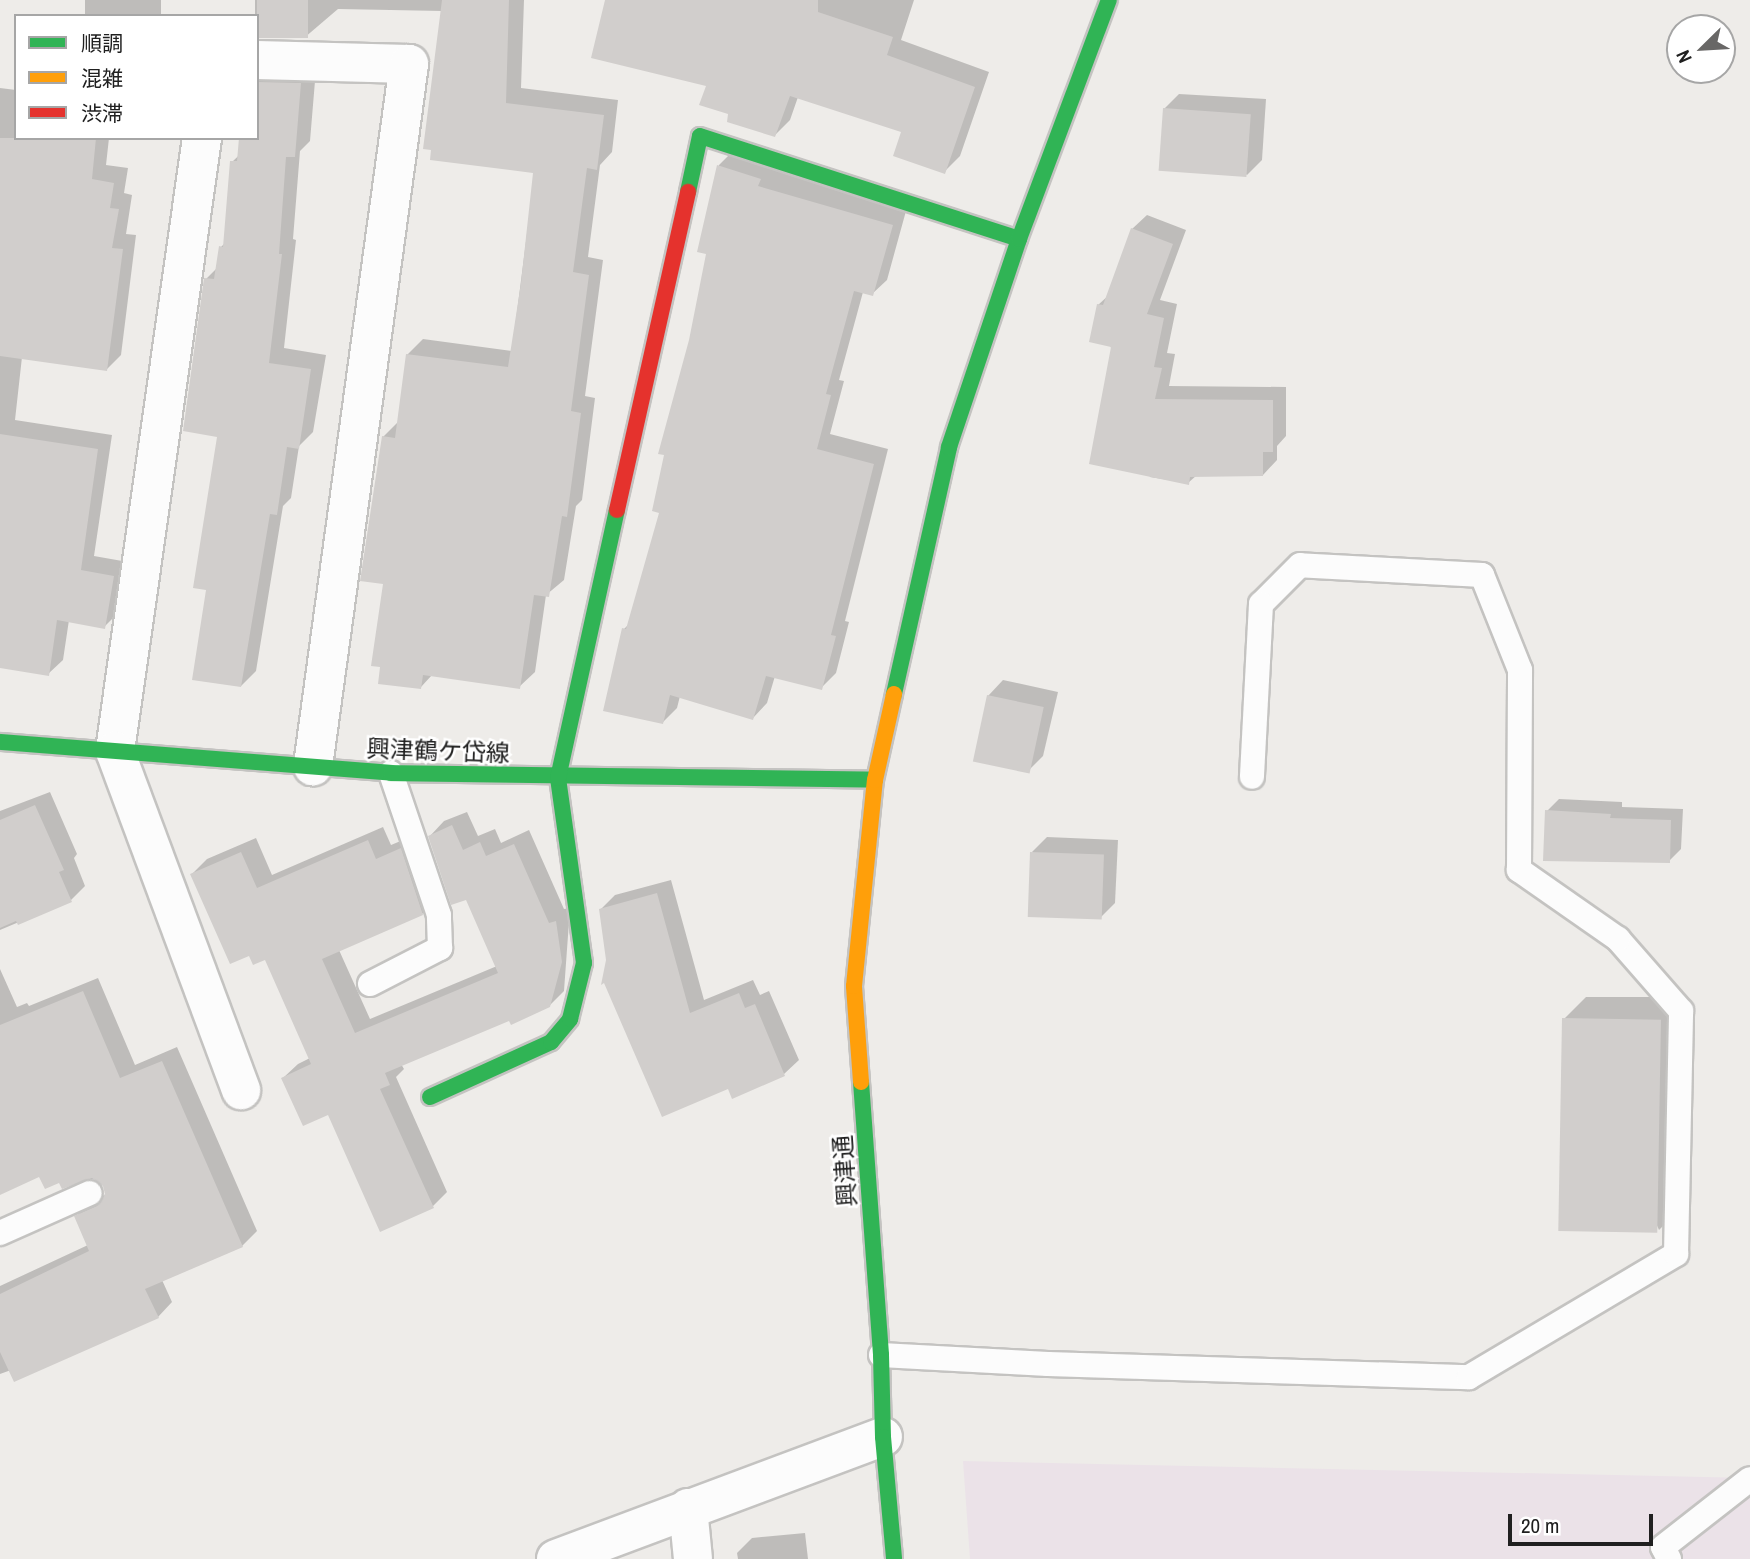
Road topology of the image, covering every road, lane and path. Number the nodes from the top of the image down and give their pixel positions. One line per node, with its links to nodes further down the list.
1 (1109, 0): 4 (street, 興津通)
2 (259, 60): 7 (street)
3 (202, 140): 6 (street)
4 (1019, 239): 10 (street); 11 (street, 興津通)
5 (0, 742): 6 (street, 興津鶴ケ岱線)
6 (115, 751): 7 (street, 興津鶴ケ岱線); 13 (street)
7 (313, 766): 8 (street, 興津鶴ケ岱線)
8 (391, 773): 10 (street, 興津鶴ケ岱線); 12 (lane)
9 (1252, 777): 17 (lane)
10 (558, 778): 11 (street, 興津鶴ケ岱線); 14 (street)
11 (875, 780): 17 (street, 興津通)
12 (370, 984)
13 (241, 1090)
14 (430, 1097)
15 (90, 1193): 16 (lane)
16 (0, 1233)
17 (881, 1355): 18 (street, 興津通)
18 (883, 1437): 20 (street); 23 (street, 興津通)
19 (1750, 1479): 24 (lane)
20 (688, 1508): 21 (street); 22 (street)
21 (556, 1559)
22 (692, 1559)
23 (894, 1559)
24 (1670, 1559)

